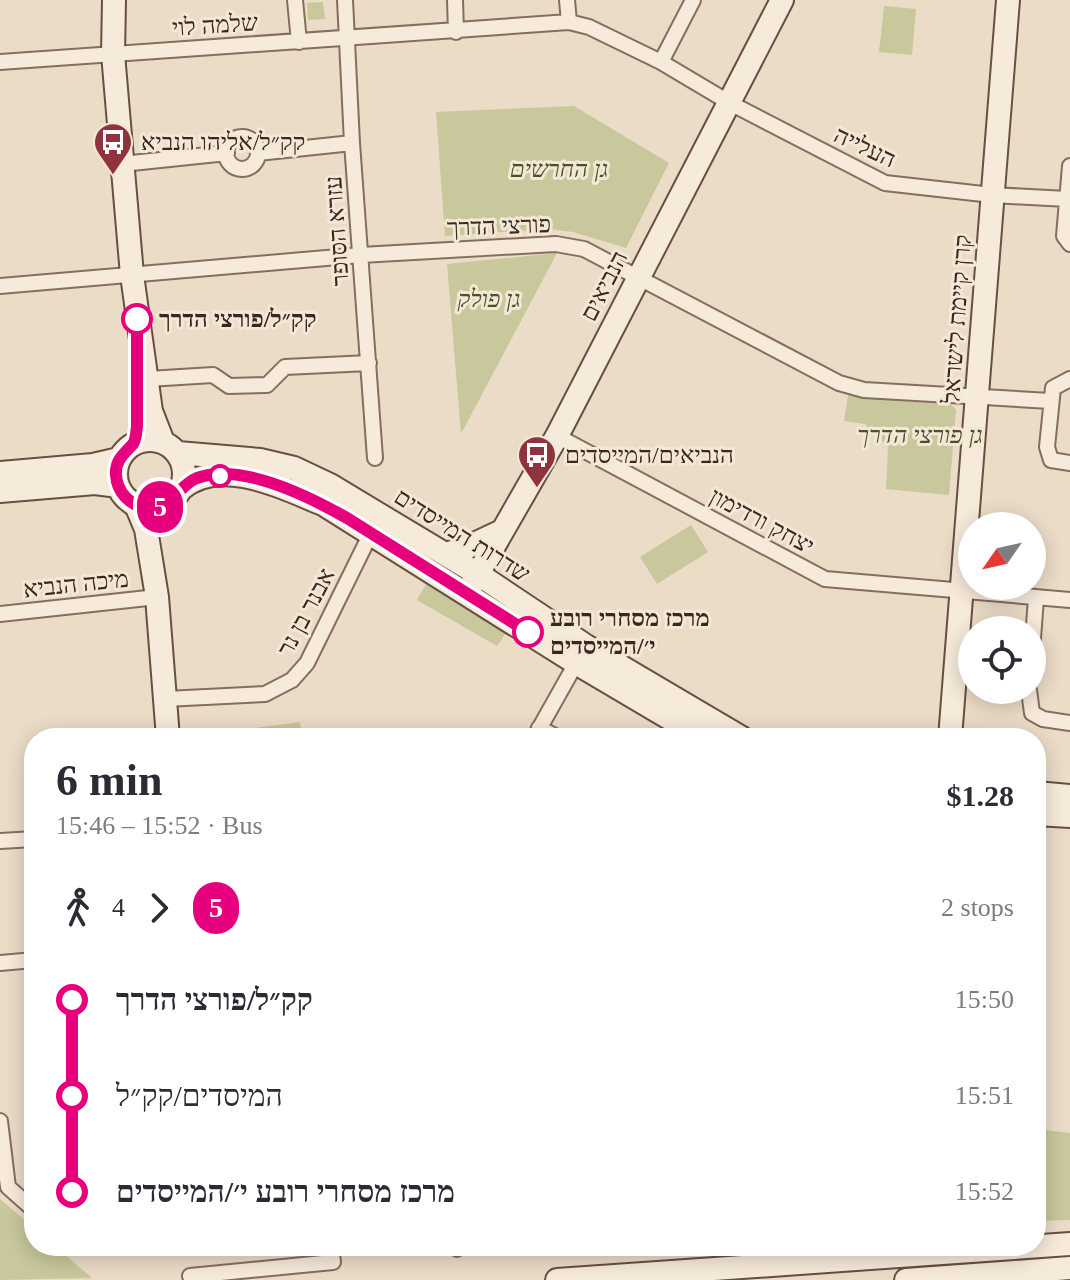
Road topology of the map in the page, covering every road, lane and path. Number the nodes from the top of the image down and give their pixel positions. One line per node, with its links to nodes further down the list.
1 (114, 0): 15 (street)
2 (295, 0): 14 (street)
3 (345, 0): 13 (street, עזרא הסופר)
4 (455, 0): 12 (street)
5 (567, 0): 11 (street)
6 (679, 0): 10 (street)
7 (693, 0): 10 (street)
8 (782, 0): 18 (street, הנביאים)
9 (1008, 0): 24 (street, קרן קיימת לישראל)
10 (683, 19): 17 (street)
11 (569, 22): 12 (street, שלמה לוי); 17 (street, שלמה לוי)
12 (456, 32): 13 (street, שלמה לוי)
13 (347, 39): 14 (street, שלמה לוי); 19 (street, עזרא הסופר)
14 (299, 42): 15 (street, שלמה לוי)
15 (113, 54): 16 (street, שלמה לוי); 22 (street)
16 (0, 62)
17 (661, 62): 18 (street, שלמה לוי)
18 (730, 103): 24 (street, העלייה); 29 (street, הנביאים)
19 (352, 143): 21 (street); 27 (street, עזרא הסופר)
20 (227, 153): 21 (street); 21 (street); 22 (street)
21 (258, 153)
22 (122, 164): 28 (street)
23 (1070, 166): 25 (street)
24 (992, 195): 25 (street, העלייה); 35 (street, קרן קיימת לישראל)
25 (1067, 199): 26 (street)
26 (1070, 244)
27 (361, 255): 28 (street, פורצי הדרך); 29 (street, פורצי הדרך); 32 (street, עזרא הסופר)
28 (132, 275): 30 (street, פורצי הדרך); 31 (street)
29 (638, 277): 35 (street, פורצי הדרך); 37 (street, הנביאים)
30 (0, 286)
31 (139, 334): 33 (street); 39 (street)
32 (369, 363): 33 (street); 40 (street, עזרא הסופר)
33 (148, 379): 38 (street)
34 (1070, 379): 36 (street)
35 (977, 395): 36 (street, פורצי הדרך); 47 (street, קרן קיימת לישראל)
36 (1050, 401): 41 (street)
37 (557, 436): 48 (street, הנביאים); 52 (street, יצחק ורדימון)
38 (170, 448): 39 (street); 45 (street); 50 (street, שדרות המייסדים)
39 (127, 451): 42 (street); 43 (street)
40 (375, 458)
41 (1070, 463)
42 (0, 473)
43 (118, 486): 44 (street); 46 (street)
44 (0, 491)
45 (175, 496): 46 (street); 49 (street, שדרות המייסדים); 53 (street)
46 (136, 505): 53 (street)
47 (969, 512)
48 (503, 530): 50 (street); 51 (street, הנביאים)
49 (371, 533): 51 (street, שדרות המייסדים); 59 (street, אבנר בן נר)
50 (446, 554): 51 (street, שדרות המייסדים)
51 (472, 583): 58 (street, שדרות המייסדים)
52 (958, 592)
53 (157, 597): 57 (street, מיכה הנביא); 59 (street)
54 (1046, 599): 56 (street, יצחק ורדימון)
55 (962, 600): 66 (street, קרן קיימת לישראל)
56 (1070, 600)
57 (0, 614)
58 (581, 654): 63 (street); 64 (street, שדרות המייסדים); 65 (street, שדרות המייסדים)
59 (165, 699): 62 (street)
60 (1031, 704): 61 (street)
61 (1070, 723)
62 (167, 728)
63 (540, 728)
64 (688, 728)
65 (723, 728)
66 (951, 728)
67 (1046, 794): 68 (street)
68 (1070, 796)
69 (1046, 815): 70 (street)
70 (1070, 816)
71 (24, 840): 72 (street)
72 (0, 841)
73 (24, 961): 74 (street)
74 (0, 963)
75 (0, 1121): 76 (street)
76 (24, 1201)
77 (1070, 1244): 78 (street)
78 (1046, 1246)
79 (332, 1256): 82 (street)
80 (899, 1256): 83 (street)
81 (1070, 1268): 84 (street)
82 (190, 1276)
83 (557, 1280)
84 (906, 1280)

